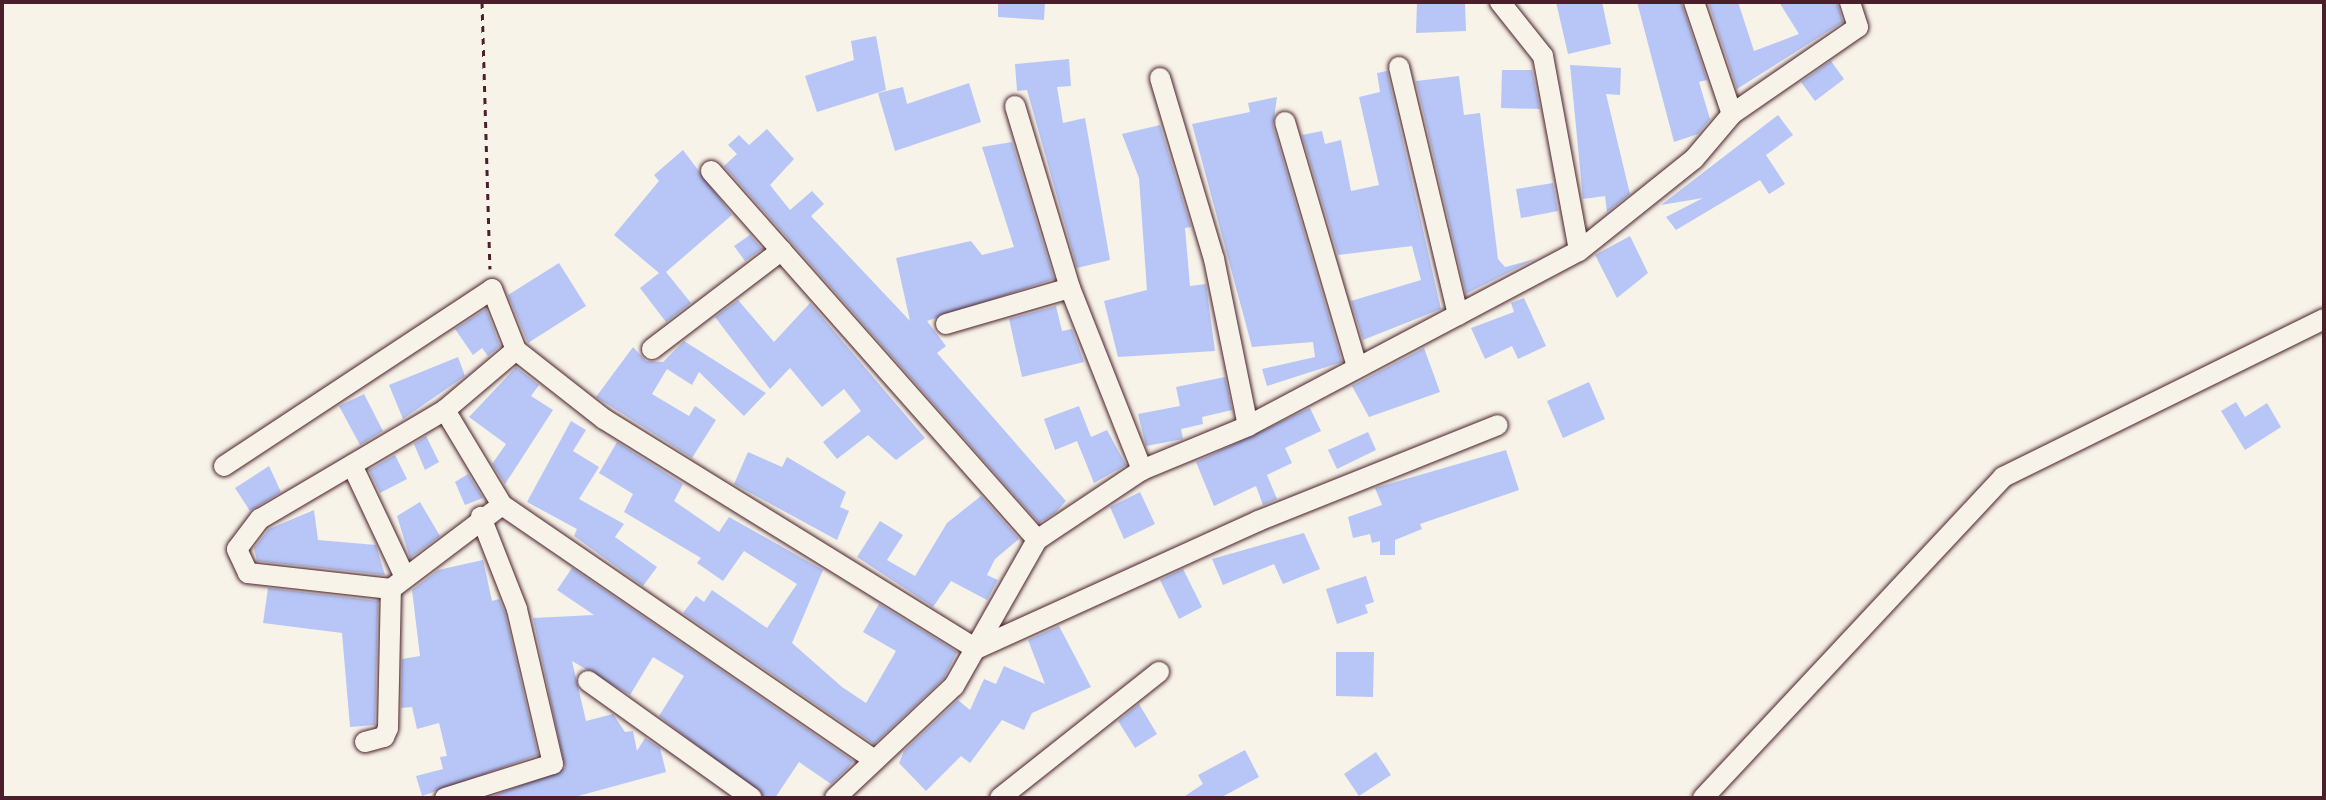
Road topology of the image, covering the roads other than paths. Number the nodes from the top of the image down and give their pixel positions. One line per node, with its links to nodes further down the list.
1 (1500, 2): 11 (street)
2 (1694, 2): 7 (street)
3 (1850, 2): 7 (street)
4 (1399, 67): 13 (street)
5 (1160, 78): 21 (street)
6 (1015, 106): 12 (street)
7 (1732, 114): 11 (street)
8 (1285, 122): 18 (street)
9 (711, 171): 10 (street)
10 (782, 250): 16 (street); 27 (street)
11 (1579, 251): 13 (street)
12 (1070, 288): 15 (street); 24 (street)
13 (1458, 315): 18 (street)
14 (2324, 319): 38 (street)
15 (946, 324)
16 (652, 349)
17 (516, 350): 19 (street); 23 (street); 29 (street)
18 (1356, 364): 21 (street)
19 (445, 410): 22 (street); 25 (street)
20 (1498, 425): 29 (street)
21 (1248, 426): 24 (street)
22 (352, 465): 28 (street); 28 (street)
23 (224, 466)
24 (1142, 470): 27 (street)
25 (502, 505): 26 (street); 33 (street)
26 (481, 517): 28 (street); 34 (street)
27 (1037, 540): 29 (street)
28 (398, 583): 32 (street)
29 (976, 649): 33 (street)
30 (1159, 672): 37 (street)
31 (588, 681): 35 (street)
32 (365, 742)
33 (874, 760): 36 (street)
34 (445, 798)
35 (752, 798)
36 (835, 798)
37 (1000, 798)
38 (1703, 798)

